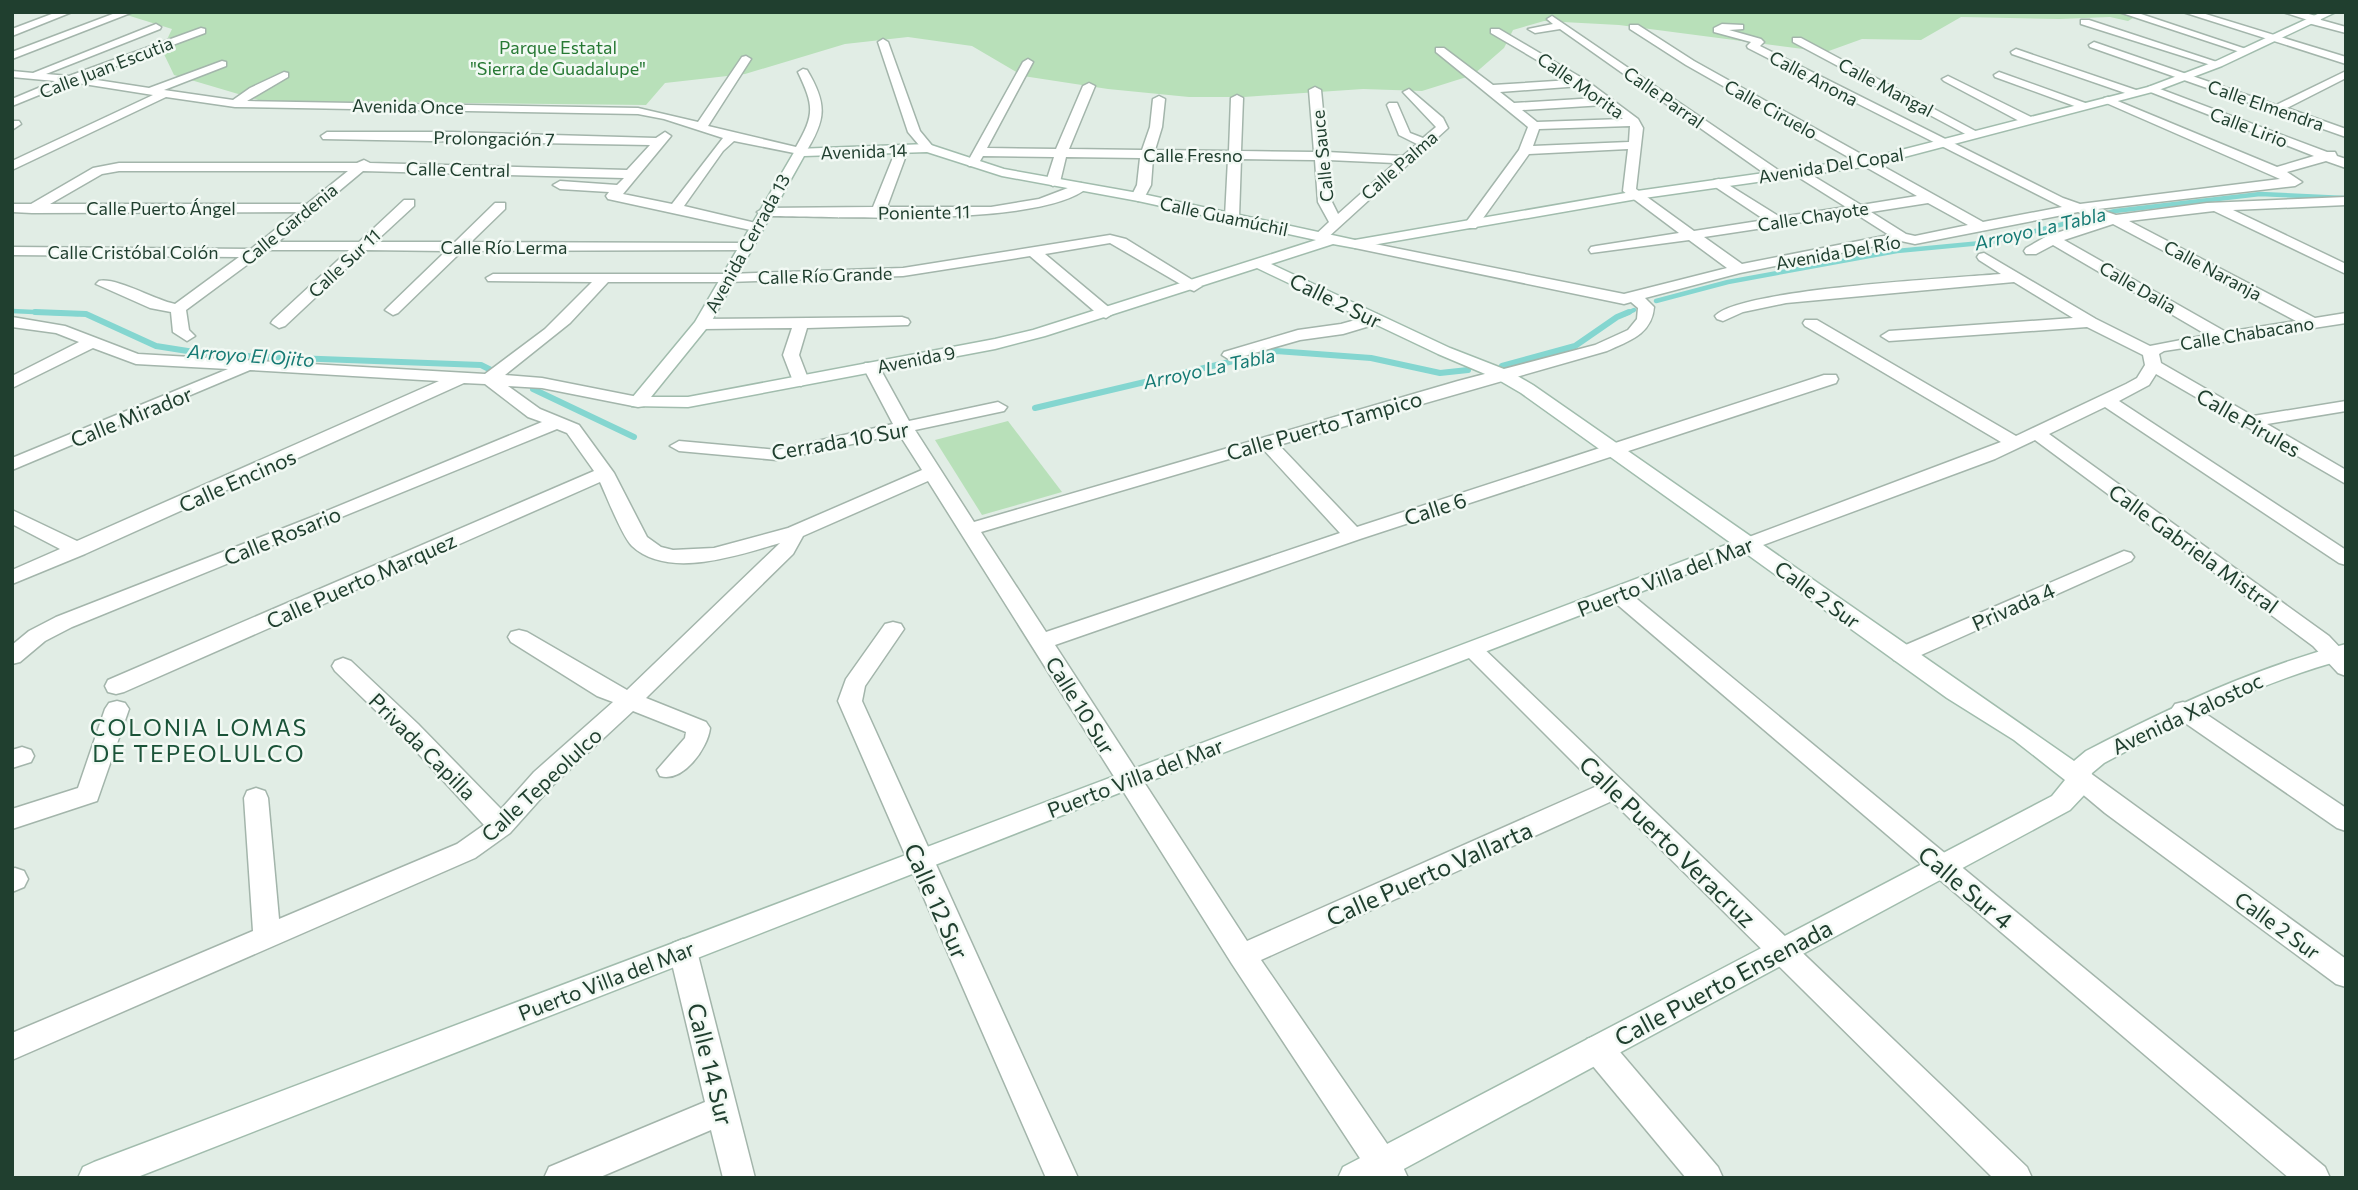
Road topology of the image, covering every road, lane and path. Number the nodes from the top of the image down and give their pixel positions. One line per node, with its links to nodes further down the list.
1 (128, 12): 25 (street)
2 (2124, 12): 24 (street)
3 (2188, 12): 18 (street)
4 (2288, 12): 8 (street)
5 (2331, 12): 8 (street, Avenida Del Copal)
6 (63, 14): 7 (street); 17 (street)
7 (24, 17)
8 (2314, 20): 14 (street); 18 (street, Avenida Del Copal)
9 (2085, 22): 30 (street)
10 (156, 27): 34 (street)
11 (1634, 27): 87 (street, Calle Ciruelo)
12 (1739, 27): 71 (street, Calle Anona)
13 (1535, 30): 95 (street, Calle Parral)
14 (2346, 30)
15 (201, 31): 38 (street, Calle Juan Escutia)
16 (1495, 31): 40 (street, Calle Morita)
17 (12, 33)
18 (2273, 38): 24 (street, Avenida Del Copal); 27 (street)
19 (1797, 40): 65 (street, Calle Mangal)
20 (883, 42): 73 (street)
21 (2094, 45): 37 (street, Calle Elmendra)
22 (1440, 50): 42 (street)
23 (2016, 51): 47 (street)
24 (2247, 51): 30 (street, Avenida Del Copal)
25 (12, 56)
26 (746, 59): 63 (street)
27 (2346, 61)
28 (1028, 62): 80 (street)
29 (222, 64): 45 (street)
30 (2218, 64): 37 (street, Avenida Del Copal)
31 (803, 72): 79 (street, Avenida Cerrada 13)
32 (12, 74): 34 (street, Avenida Once)
33 (2346, 74): 58 (street)
34 (33, 75): 38 (street, Avenida Once)
35 (284, 75): 54 (street)
36 (1999, 75): 56 (street)
37 (2186, 77): 43 (street, Avenida Del Copal); 58 (street, Calle Elmendra)
38 (70, 79): 45 (street, Avenida Once); 53 (street, Calle Juan Escutia)
39 (1948, 79): 59 (street)
40 (1584, 83): 42 (street); 52 (street, Calle Morita)
41 (1089, 86): 81 (street)
42 (1490, 89): 57 (street)
43 (2152, 89): 47 (street, Avenida Del Copal); 85 (street, Calle Lirio)
44 (1315, 90): 84 (street, Calle Sauce)
45 (148, 92): 48 (street, Avenida Once)
46 (1409, 92): 70 (street, Calle Palma)
47 (2136, 93): 51 (street, Avenida Del Copal)
48 (162, 95): 54 (street, Avenida Once); 90 (street)
49 (1237, 98): 83 (street)
50 (1159, 99): 82 (street)
51 (2108, 100): 56 (street, Avenida Del Copal); 92 (street)
52 (1605, 102): 57 (street); 61 (street, Calle Morita)
53 (12, 103)
54 (235, 104): 60 (street, Avenida Once)
55 (1392, 105): 70 (street)
56 (2084, 106): 59 (street, Avenida Del Copal)
57 (1511, 107): 62 (street)
58 (2277, 109): 64 (street, Calle Elmendra)
59 (2027, 120): 65 (street, Avenida Del Copal)
60 (686, 122): 63 (street, Avenida Once); 69 (street)
61 (1634, 122): 62 (street); 72 (street, Calle Morita)
62 (1534, 126): 76 (street)
63 (701, 127): 68 (street, Avenida Once)
64 (2346, 133)
65 (1975, 134): 71 (street, Avenida Del Copal)
66 (327, 136): 67 (street, Prolongación 7)
67 (398, 137): 69 (street, Prolongación 7); 78 (street, Calle Gardenia)
68 (732, 137): 79 (street, Avenida Once); 113 (street)
69 (660, 142): 94 (street)
70 (1425, 143): 86 (street, Calle Palma)
71 (1943, 144): 87 (street, Avenida Del Copal); 117 (street)
72 (1634, 145): 76 (street); 105 (street, Calle Morita)
73 (928, 148): 74 (street, Avenida 14); 89 (street, Calle Guamúchil)
74 (902, 149): 79 (street, Avenida 14); 120 (street)
75 (420, 150): 78 (street)
76 (1525, 150): 125 (street)
77 (2346, 150): 85 (street)
78 (380, 152): 91 (street, Calle Gardenia)
79 (800, 152): 119 (street, Avenida Cerrada 13)
80 (980, 152): 81 (street, Calle Fresno); 89 (street)
81 (1060, 153): 82 (street, Calle Fresno); 96 (street)
82 (1147, 155): 83 (street, Calle Fresno); 106 (street)
83 (1234, 155): 84 (street, Calle Fresno); 121 (street)
84 (1322, 156): 86 (street, Calle Fresno); 123 (street, Calle Sauce)
85 (2328, 157): 88 (street, Calle Lirio); 92 (street)
86 (1406, 160): 123 (street, Calle Palma)
87 (1870, 163): 93 (street, Avenida Del Copal); 100 (street, Calle Ciruelo)
88 (2346, 164)
89 (972, 165): 96 (street, Calle Guamúchil)
90 (12, 166)
91 (360, 167): 94 (street, Calle Central); 112 (street, Calle Gardenia); 115 (street, Calle Central)
92 (2276, 171): 102 (street)
93 (1800, 172): 95 (street, Avenida Del Copal); 116 (street)
94 (630, 174): 101 (street)
95 (1776, 175): 97 (street, Avenida Del Copal)
96 (1053, 182): 99 (street, Calle Guamúchil)
97 (1719, 183): 105 (street, Avenida Del Copal); 124 (street)
98 (560, 186): 101 (street)
99 (1081, 187): 106 (street, Calle Guamúchil); 120 (street, Poniente 11)
100 (1913, 187): 103 (street); 107 (street, Calle Ciruelo)
101 (618, 189): 113 (street)
102 (2312, 192): 104 (street, Avenida Del Río); 108 (street, Avenida Del Río); 114 (street, Avenida Del Río); 117 (street, Avenida Del Río); 118 (street)
103 (1870, 193)
104 (2346, 194)
105 (1637, 195): 125 (street, Avenida Del Copal); 128 (street)
106 (1138, 197): 121 (street, Calle Guamúchil)
107 (1932, 198): 116 (street, Calle Chayote); 127 (street, Calle Ciruelo)
108 (2346, 201)
109 (409, 203): 135 (street, Calle Sur 11)
110 (500, 206): 133 (street)
111 (12, 208): 115 (street, Calle Puerto Ángel)
112 (309, 208): 115 (street, Calle Puerto Ángel); 136 (street, Calle Gardenia)
113 (676, 208): 126 (street)
114 (2216, 208): 122 (street, Avenida Del Río); 144 (street)
115 (32, 209)
116 (1855, 210): 124 (street, Calle Chayote); 129 (street)
117 (2082, 210): 122 (street); 127 (street, Avenida Del Río)
118 (2346, 210)
119 (764, 212): 120 (street, Poniente 11); 126 (street, Avenida Cerrada 13)
120 (878, 212)
121 (1232, 217): 130 (street, Calle Guamúchil)
122 (2109, 218): 131 (street, Avenida Del Río); 164 (street, Calle Naranja)
123 (1335, 221): 130 (street, Calle Palma)
124 (1778, 222): 128 (street, Calle Chayote)
125 (1471, 225): 132 (street, Avenida Del Copal)
126 (755, 228): 134 (street, Avenida Cerrada 13)
127 (1983, 228): 129 (street, Avenida Del Río)
128 (1693, 235): 137 (street, Calle Chayote); 143 (street)
129 (1901, 237): 143 (street, Avenida Del Río)
130 (1326, 238): 132 (street, Calle Guamúchil); 142 (street, Avenida 9)
131 (2052, 239): 139 (street, Avenida Del Río); 168 (street, Calle Dalia)
132 (1355, 244): 151 (street, Calle Guamúchil)
133 (458, 247): 134 (street, Calle Río Lerma); 135 (street, Calle Río Lerma); 153 (street)
134 (745, 247): 148 (street, Avenida Cerrada 13)
135 (361, 248): 136 (street, Calle Río Lerma); 161 (street, Calle Sur 11)
136 (259, 250): 138 (street, Calle Cristóbal Colón); 152 (street, Calle Gardenia)
137 (1597, 250)
138 (12, 251)
139 (2031, 251)
140 (1034, 252): 148 (street, Calle Río Grande); 150 (street, Calle Río Grande); 154 (street)
141 (1984, 257): 145 (street, Calle Pirules)
142 (1260, 264): 150 (street, Avenida 9); 157 (street, Calle 2 Sur)
143 (1739, 270): 151 (street, Avenida Del Río)
144 (2346, 270)
145 (2017, 277): 155 (street); 160 (street, Calle Pirules)
146 (493, 278): 147 (street, Calle Río Grande)
147 (604, 278): 148 (street, Calle Río Grande); 176 (street)
148 (728, 278): 165 (street, Avenida Cerrada 13)
149 (104, 284): 152 (street)
150 (1194, 286): 154 (street, Avenida 9)
151 (1636, 298): 174 (street, Calle Puerto Tampico)
152 (178, 309): 166 (street)
153 (393, 310)
154 (1106, 313): 173 (street, Avenida 9)
155 (1723, 316)
156 (2346, 318): 164 (street, Calle Chabacano)
157 (1377, 319): 170 (street); 174 (street, Calle 2 Sur)
158 (12, 322): 169 (street, Avenida 9)
159 (902, 322): 162 (street)
160 (2090, 322): 167 (street); 171 (street, Calle Pirules)
161 (279, 323)
162 (801, 323): 165 (street); 178 (street)
163 (1811, 323): 189 (street)
164 (2312, 323): 168 (street, Calle Chabacano)
165 (702, 324): 181 (street, Avenida Cerrada 13)
166 (187, 336)
167 (1889, 336)
168 (2224, 337): 171 (street, Calle Chabacano)
169 (92, 342): 172 (street, Avenida 9); 179 (street)
170 (1230, 355)
171 (2152, 359): 180 (street, Puerto Villa del Mar); 185 (street, Calle Pirules)
172 (250, 367): 175 (street, Avenida 9); 192 (street, Calle Mirador)
173 (871, 367): 178 (street, Avenida 9); 186 (street, Calle 10 Sur)
174 (1503, 375): 188 (street, Calle Puerto Tampico); 191 (street, Calle 2 Sur)
175 (460, 378): 176 (street, Avenida 9); 201 (street, Calle Encinos)
176 (489, 379): 181 (street, Avenida 9); 184 (street)
177 (1830, 379): 191 (street, Calle 6)
178 (801, 381): 181 (street, Avenida 9)
179 (12, 383)
180 (2108, 401): 187 (street, Puerto Villa del Mar); 203 (street)
181 (638, 402)
182 (2346, 406): 185 (street)
183 (998, 408): 186 (street, Cerrada 10 Sur)
184 (558, 422): 194 (street); 211 (street, Calle Rosario)
185 (2250, 422): 195 (street, Calle Pirules)
186 (906, 429): 190 (street, Cerrada 10 Sur); 193 (street, Calle 10 Sur)
187 (2037, 433): 189 (street, Puerto Villa del Mar); 212 (street, Calle Gabriela Mistral)
188 (1266, 442): 197 (street, Calle Puerto Tampico); 199 (street)
189 (2015, 443): 200 (street, Puerto Villa del Mar)
190 (679, 446)
191 (1613, 451): 199 (street, Calle 6); 200 (street, Calle 2 Sur)
192 (12, 465)
193 (934, 471): 197 (street, Calle 10 Sur); 198 (street)
194 (605, 473): 198 (street); 221 (street, Calle Puerto Marquez)
195 (2346, 478)
196 (12, 516): 201 (street)
197 (971, 529): 208 (street, Calle 10 Sur)
198 (795, 532): 214 (street, Calle Tepeolulco)
199 (1353, 535): 208 (street, Calle 6)
200 (1748, 544): 205 (street, Puerto Villa del Mar); 210 (street, Calle 2 Sur)
201 (78, 550): 204 (street, Calle Encinos)
202 (2124, 557): 210 (street, Privada 4)
203 (2346, 559)
204 (12, 578)
205 (1619, 595): 209 (street, Puerto Villa del Mar); 225 (street, Calle Sur 4)
206 (893, 629): 224 (street, Calle 12 Sur)
207 (519, 637): 214 (street)
208 (1041, 642): 218 (street, Calle 10 Sur)
209 (1472, 650): 218 (street, Puerto Villa del Mar); 219 (street, Calle Puerto Veracruz)
210 (1902, 655): 217 (street, Calle 2 Sur)
211 (12, 657)
212 (2341, 658): 215 (street, Avenida Xalostoc)
213 (343, 666): 223 (street, Privada Capilla)
214 (629, 701): 216 (street); 223 (street, Calle Tepeolulco)
215 (2183, 710): 217 (street, Avenida Xalostoc); 222 (street)
216 (669, 770)
217 (2077, 776): 225 (street, Calle Puerto Ensenada); 230 (street, Calle 2 Sur)
218 (1128, 779): 224 (street, Puerto Villa del Mar); 229 (street, Calle 10 Sur)
219 (1615, 789): 227 (street, Calle Puerto Veracruz); 229 (street, Calle Puerto Vallarta)
220 (256, 798): 226 (street)
221 (12, 819)
222 (2346, 821)
223 (502, 826): 226 (street, Calle Tepeolulco)
224 (918, 859): 228 (street, Puerto Villa del Mar); 238 (street, Calle 12 Sur)
225 (1943, 867): 227 (street, Calle Puerto Ensenada); 242 (street, Calle Sur 4)
226 (267, 936): 231 (street, Calle Tepeolulco)
227 (1780, 950): 232 (street, Calle Puerto Ensenada); 241 (street, Calle Puerto Veracruz)
228 (683, 951): 233 (street, Calle 14 Sur); 235 (street, Puerto Villa del Mar)
229 (1242, 956): 234 (street, Calle 10 Sur)
230 (2346, 975)
231 (12, 1047)
232 (1598, 1049): 234 (street, Calle Puerto Ensenada); 240 (street)
233 (722, 1110): 236 (street); 237 (street, Calle 14 Sur)
234 (1387, 1170): 239 (street, Calle Puerto Ensenada)
235 (94, 1178)
236 (561, 1178)
237 (739, 1178)
238 (1062, 1178)
239 (1354, 1178)
240 (1707, 1178)
241 (2016, 1178)
242 (2315, 1178)

